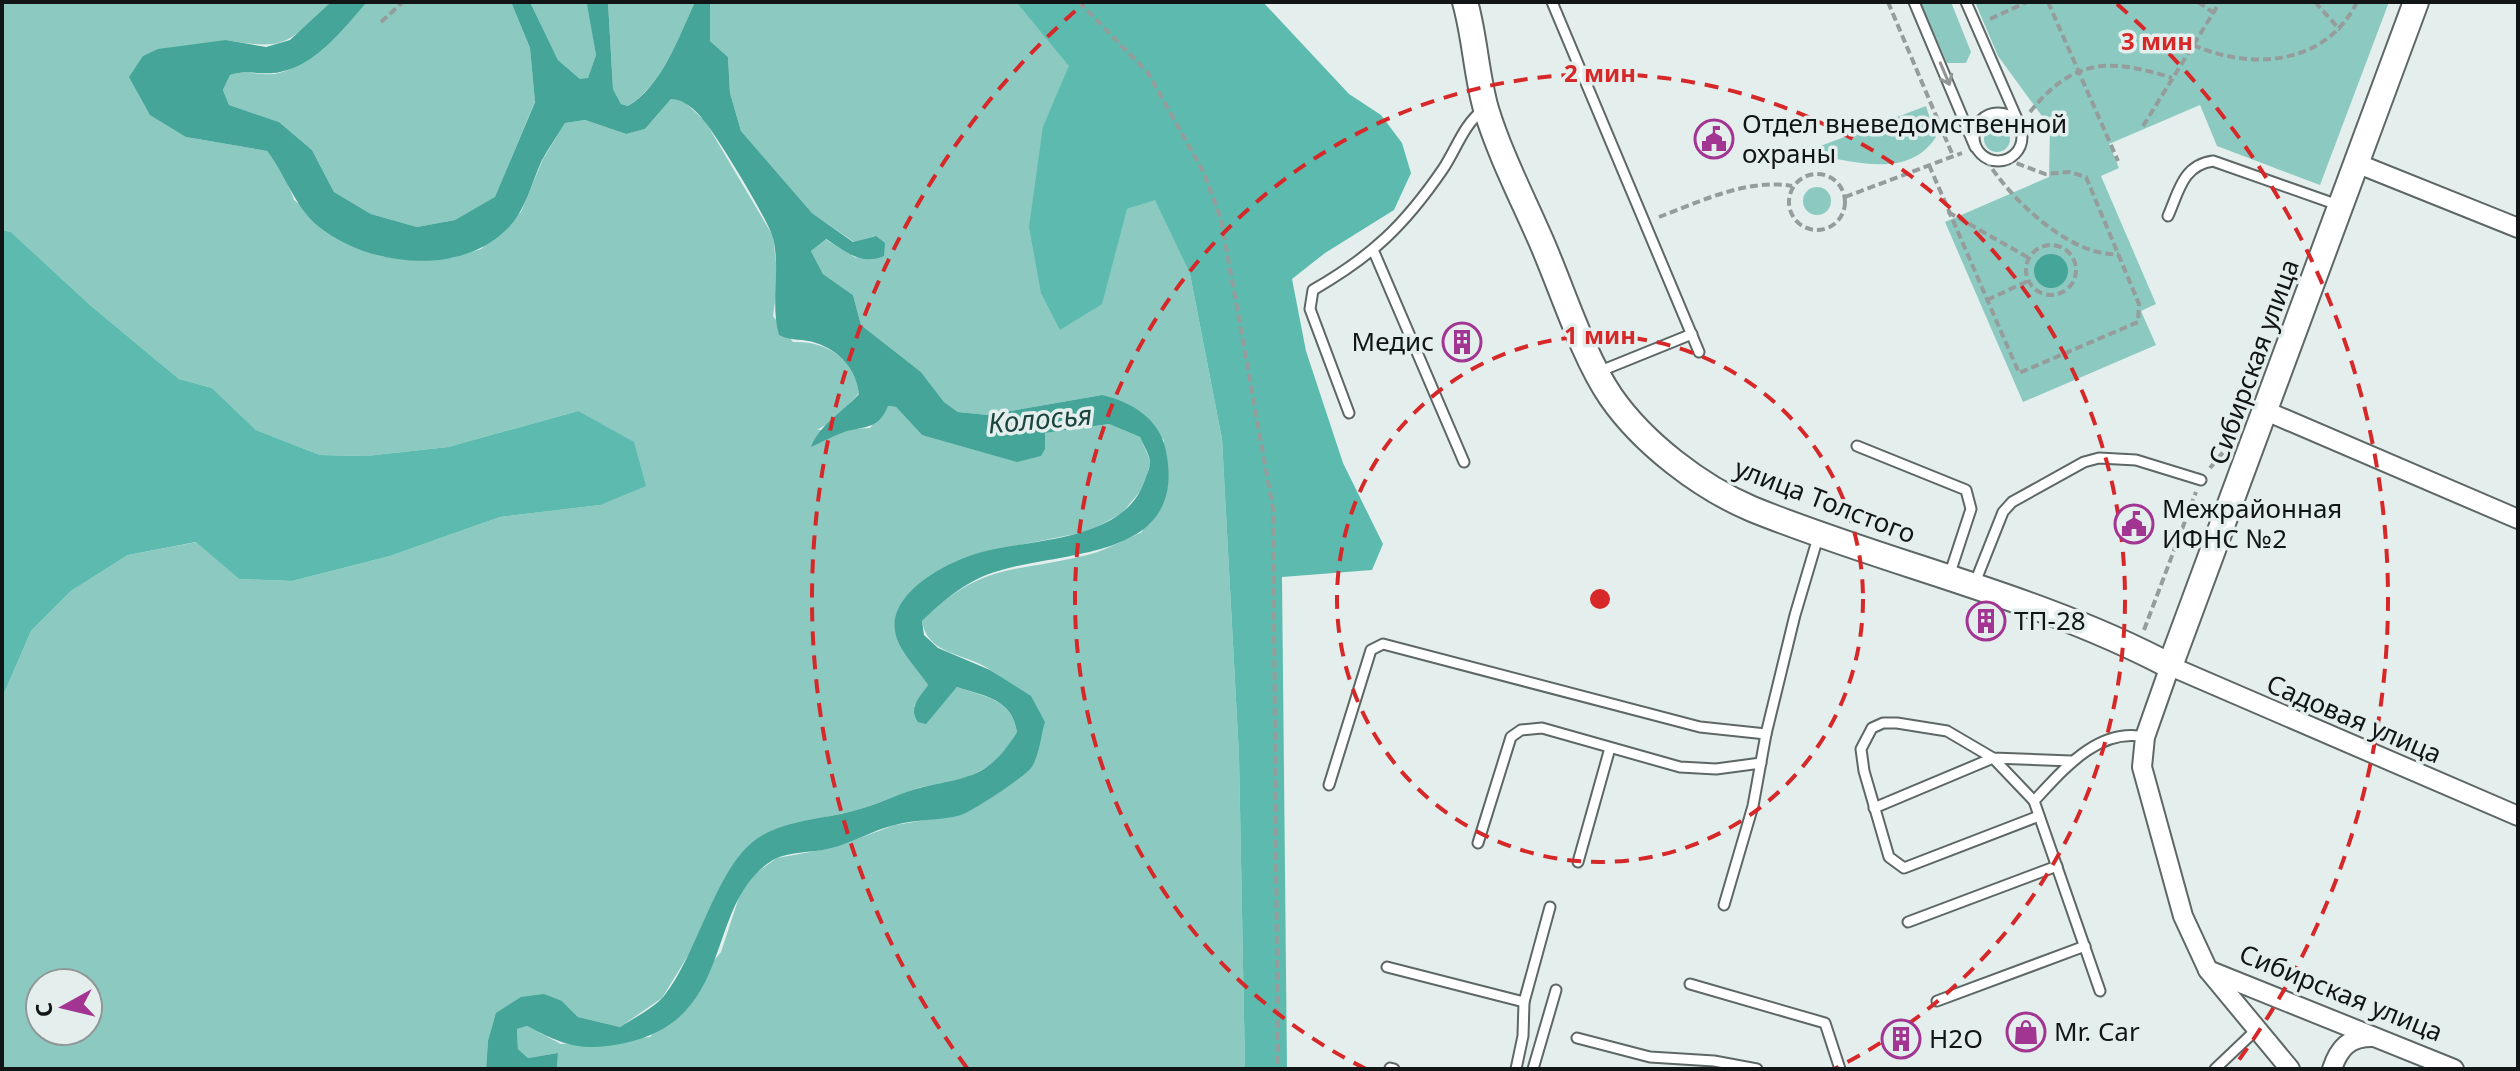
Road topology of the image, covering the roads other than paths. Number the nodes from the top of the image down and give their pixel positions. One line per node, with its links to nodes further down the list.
1 (1465, 2): 6 (street, улица Толстого)
2 (1552, 2): 14 (lane)
3 (1914, 2): 8 (lane, one-way to 8)
4 (1966, 2): 7 (lane)
5 (2416, 2): 9 (street, Сибирская улица)
6 (1486, 108): 13 (lane); 16 (street, улица Толстого)
7 (2021, 127): 8 (lane); 8 (lane)
8 (1975, 147)
9 (2356, 163): 10 (street, Сибирская улица); 12 (street)
10 (2341, 206): 11 (lane); 17 (street, Сибирская улица)
11 (2168, 216)
12 (2518, 228)
13 (1374, 252): 18 (lane); 20 (lane)
14 (1692, 334): 15 (lane); 16 (lane)
15 (1699, 352)
16 (1598, 372): 23 (street, улица Толстого)
17 (2266, 411): 22 (street); 26 (street, Сибирская улица)
18 (1349, 413)
19 (1857, 446): 24 (lane)
20 (1464, 462)
21 (2201, 480): 25 (lane)
22 (2518, 519)
23 (1820, 533): 24 (street, улица Толстого); 27 (lane)
24 (1949, 576): 25 (street, улица Толстого)
25 (1974, 585): 26 (street, улица Толстого)
26 (2170, 666): 28 (street, Сибирская улица); 37 (street, Садовая улица)
27 (1766, 734): 32 (lane); 33 (lane)
28 (2145, 737): 31 (lane); 46 (street, Сибирская улица)
29 (1610, 748): 32 (lane); 38 (lane); 39 (lane)
30 (1993, 758): 31 (lane); 34 (lane); 35 (lane); 35 (lane)
31 (2071, 761): 34 (lane)
32 (1761, 763): 41 (lane)
33 (1329, 785)
34 (2034, 801): 36 (lane)
35 (1874, 808): 36 (lane)
36 (2039, 816): 40 (lane)
37 (2518, 816)
38 (1478, 843)
39 (1578, 862)
40 (2057, 866): 43 (lane); 44 (lane)
41 (1724, 905)
42 (1550, 907): 51 (lane)
43 (1908, 922)
44 (2085, 946): 49 (lane); 50 (lane)
45 (1387, 967): 51 (lane)
46 (2208, 970): 52 (street, Сибирская улица); 54 (street, Сибирская улица)
47 (1690, 984): 58 (lane)
48 (1556, 990): 56 (lane)
49 (2100, 991)
50 (1937, 1001)
51 (1524, 1002): 55 (lane)
52 (2256, 1030): 59 (lane); 60 (street, Сибирская улица)
53 (1577, 1038): 57 (lane)
54 (2376, 1038): 61 (street); 62 (street, Сибирская улица)
55 (1516, 1069)
56 (1533, 1069)
57 (1757, 1069)
58 (1840, 1069)
59 (2215, 1069)
60 (2290, 1069)
61 (2332, 1069)
62 (2454, 1069)

